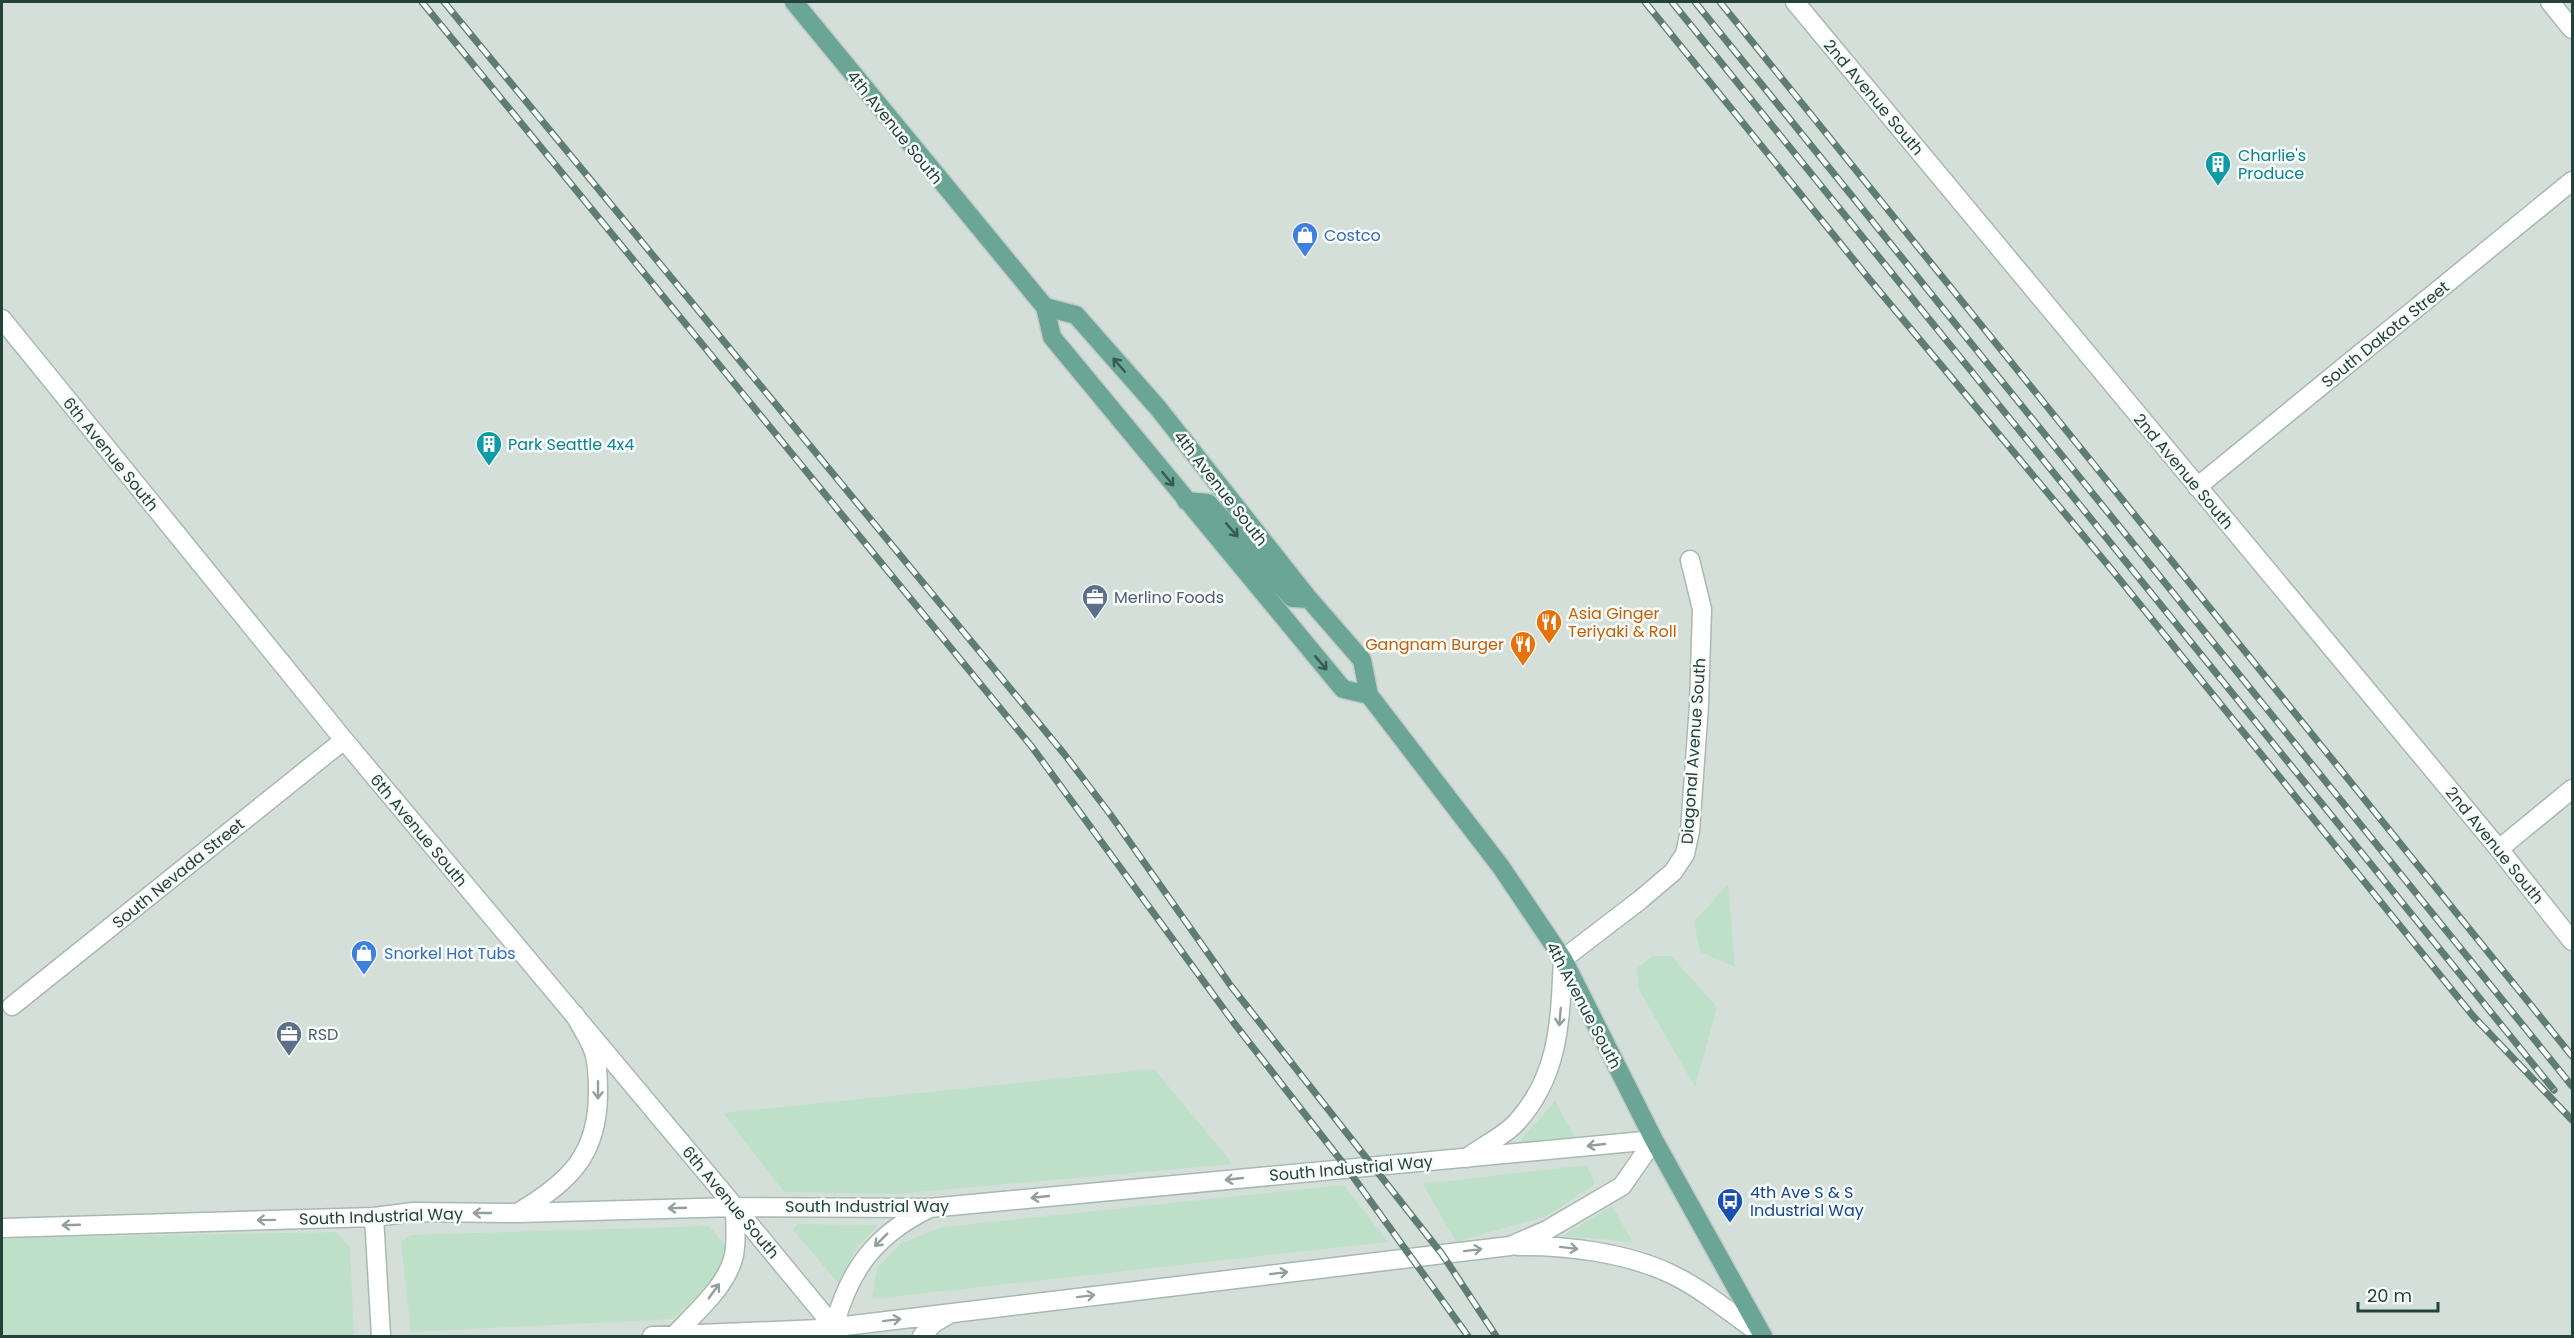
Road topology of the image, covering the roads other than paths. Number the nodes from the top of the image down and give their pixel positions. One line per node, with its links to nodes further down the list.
1 (794, 2): 6 (main road, 4th Avenue South)
2 (1795, 2): 8 (street, 2nd Avenue South)
3 (2550, 2): 4 (street)
4 (2572, 29)
5 (2572, 181): 8 (street, South Dakota Street)
6 (1045, 307): 9 (main road, 4th Avenue South, one-way to 9); 11 (main road, 4th Avenue South, one-way to 6)
7 (2, 319): 13 (street, 6th Avenue South)
8 (2197, 487): 15 (street, 2nd Avenue South)
9 (1186, 501): 11 (main road, one-way to 11); 12 (main road, 4th Avenue South, one-way to 12)
10 (1690, 560): 17 (street, Diagonal Avenue South)
11 (1309, 599): 12 (main road, 4th Avenue South)
12 (1370, 696): 17 (main road, 4th Avenue South)
13 (344, 740): 18 (street, South Nevada Street); 19 (street, 6th Avenue South)
14 (2572, 789): 15 (street)
15 (2499, 849): 16 (street, 2nd Avenue South)
16 (2572, 941)
17 (1563, 959): 20 (main road, 4th Avenue South); 21 (street, one-way to 21)
18 (12, 1006)
19 (575, 1015): 22 (street, 6th Avenue South); 24 (street, one-way to 24)
20 (1654, 1140): 21 (street, South Industrial Way, one-way to 21); 27 (street); 34 (main road, 4th Avenue South)
21 (1466, 1158): 23 (street, South Industrial Way, one-way to 23)
22 (735, 1207): 23 (street, South Industrial Way); 24 (street, South Industrial Way, one-way to 24); 29 (street, 6th Avenue South); 30 (street, one-way to 22)
23 (929, 1208): 29 (street, one-way to 29)
24 (518, 1213): 25 (street, South Industrial Way, one-way to 25)
25 (374, 1217): 26 (street, South Industrial Way, one-way to 26); 31 (street)
26 (2, 1228)
27 (1510, 1246): 28 (street, one-way to 27); 34 (street, one-way to 34)
28 (952, 1312): 29 (street, one-way to 28); 33 (street)
29 (838, 1332): 30 (street)
30 (675, 1335): 32 (street)
31 (381, 1336)
32 (652, 1336)
33 (922, 1336)
34 (1763, 1336)

